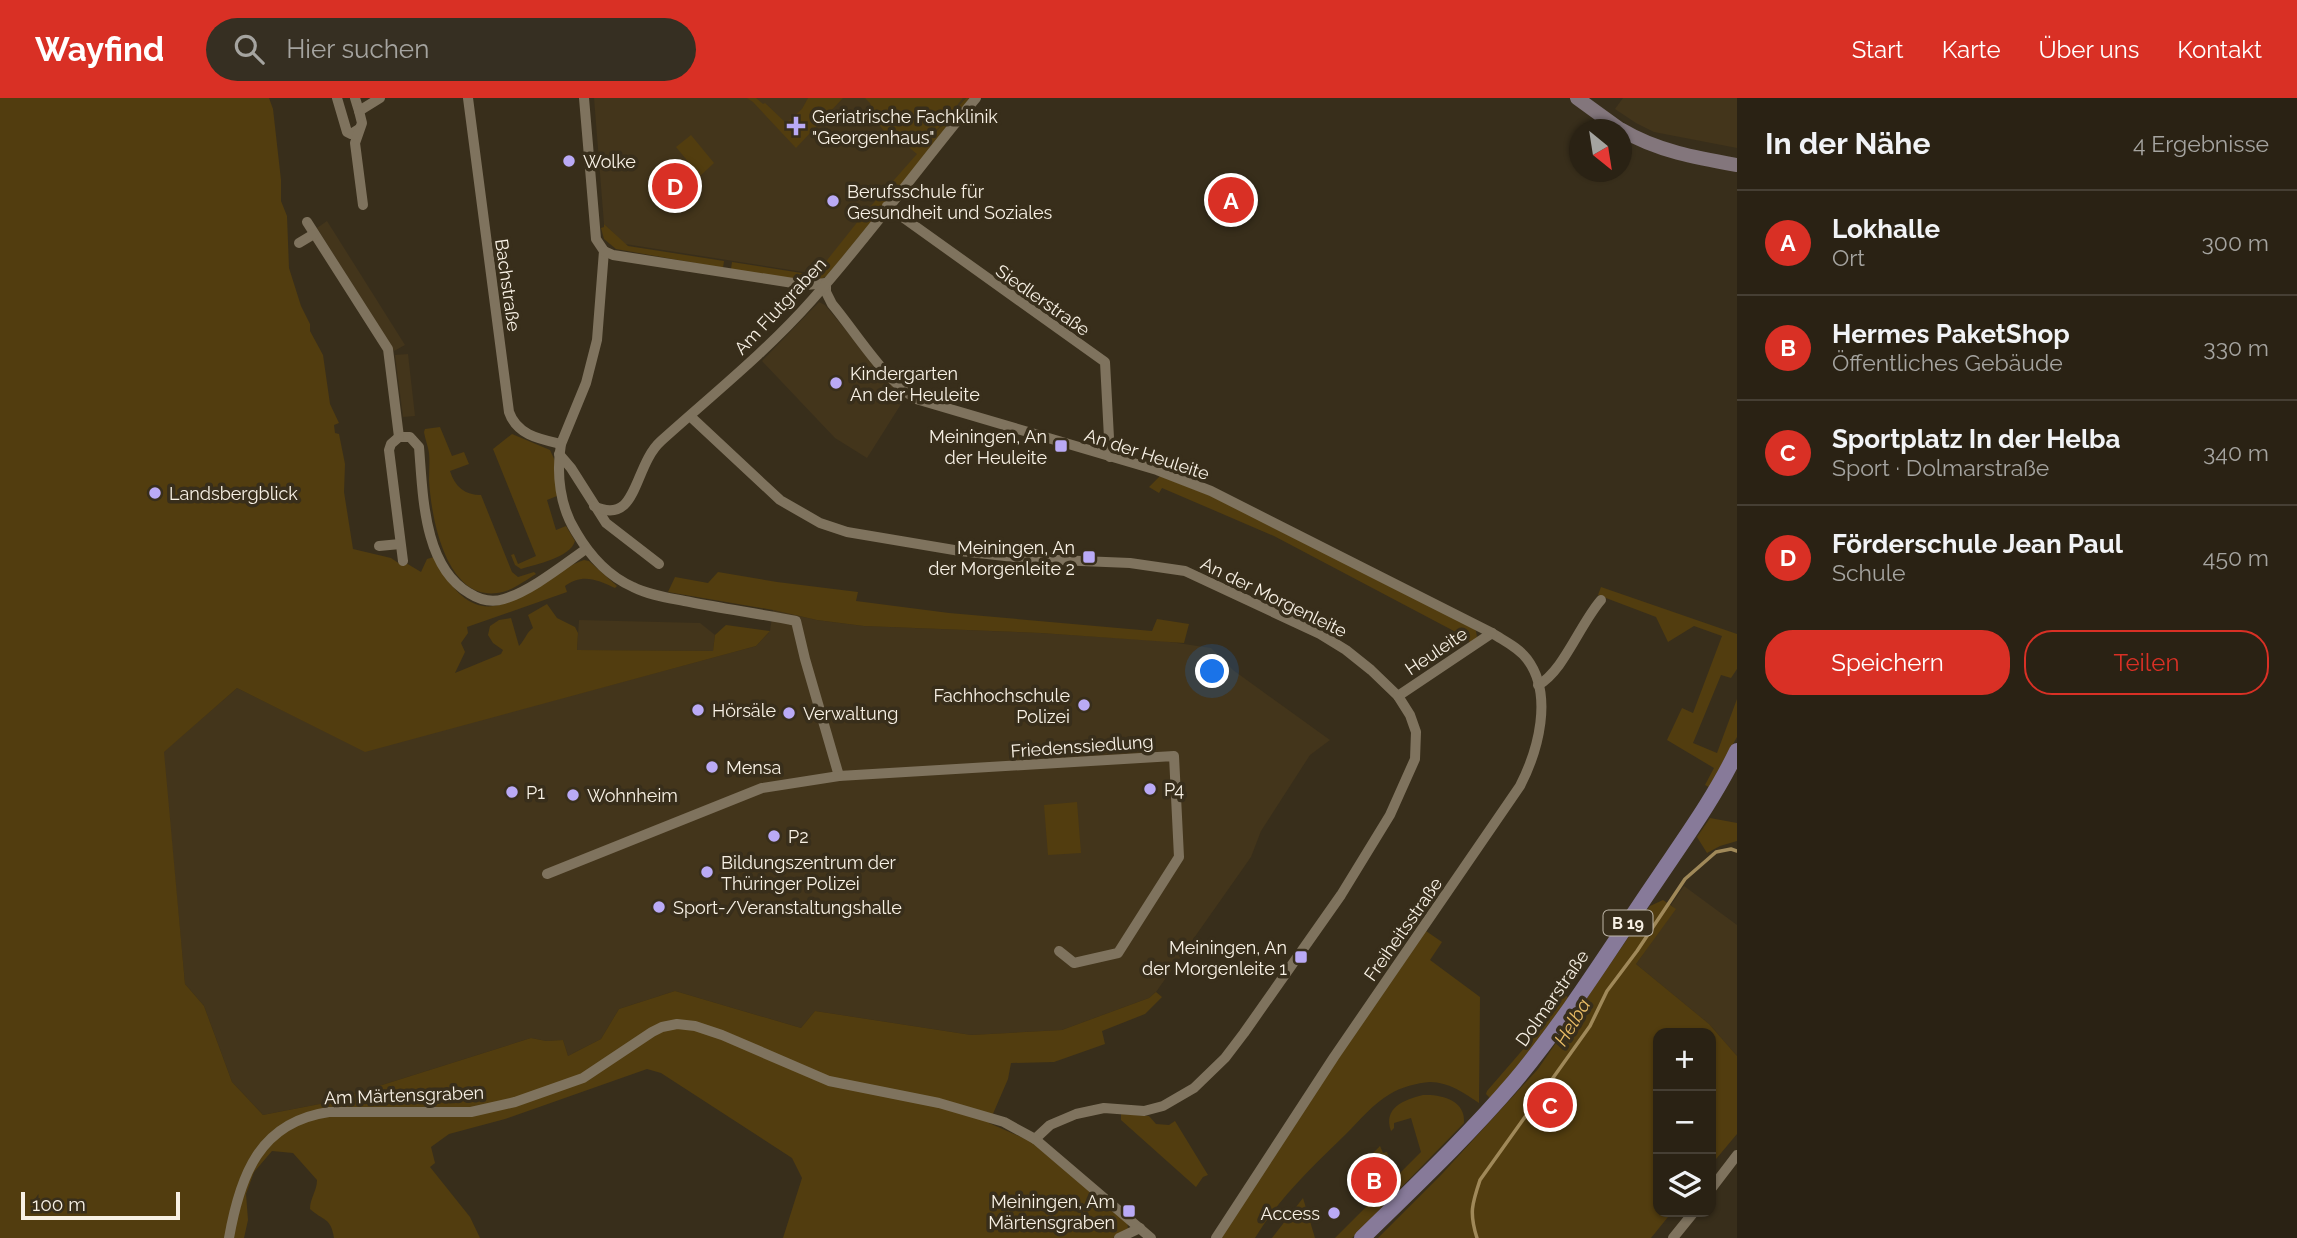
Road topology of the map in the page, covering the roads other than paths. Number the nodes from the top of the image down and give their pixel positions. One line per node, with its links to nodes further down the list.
1 (337, 98): 10 (street)
2 (355, 98): 8 (street)
3 (380, 98): 8 (street)
4 (468, 98): 22 (street, Bachstraße)
5 (584, 98): 18 (street)
6 (976, 98): 14 (street, Am Flutgraben)
7 (1577, 98): 9 (main road)
8 (359, 111): 10 (street)
9 (1606, 119)
10 (359, 129): 13 (street)
11 (1632, 136): 12 (main road)
12 (1737, 165)
13 (363, 205)
14 (887, 206): 19 (street, Am Flutgraben); 23 (street, Siedlerstraße)
15 (307, 222): 16 (street)
16 (314, 234): 17 (street); 21 (street)
17 (299, 243)
18 (604, 251): 19 (street); 22 (street)
19 (826, 283): 20 (street, Am Flutgraben); 23 (street, An der Heuleite)
20 (691, 417): 24 (street, Am Flutgraben); 33 (street, An der Morgenleite)
21 (399, 438): 25 (street); 27 (street)
22 (560, 449): 24 (street); 27 (street)
23 (1110, 457): 31 (street, An der Heuleite)
24 (594, 506): 29 (street)
25 (400, 544): 26 (street); 28 (street)
26 (379, 546)
27 (586, 549): 35 (street)
28 (403, 561)
29 (659, 565)
30 (1601, 600): 32 (street)
31 (1492, 633): 32 (street, Freiheitsstraße); 33 (street, Heuleite)
32 (1538, 685): 46 (street, Freiheitsstraße)
33 (1398, 696): 38 (street, An der Morgenleite)
34 (1737, 751): 47 (main road, Dolmarstraße / B 19)
35 (839, 776): 36 (street, Friedenssiedlung); 37 (street, Friedenssiedlung)
36 (547, 874)
37 (1059, 951)
38 (1035, 1139): 42 (street); 43 (street, Am Märtensgraben)
39 (1737, 1155): 40 (street)
40 (1716, 1182)
41 (1689, 1217): 48 (street)
42 (1140, 1228): 44 (street); 45 (street)
43 (229, 1238)
44 (1119, 1238)
45 (1151, 1238)
46 (1216, 1238)
47 (1362, 1238)
48 (1674, 1238)

